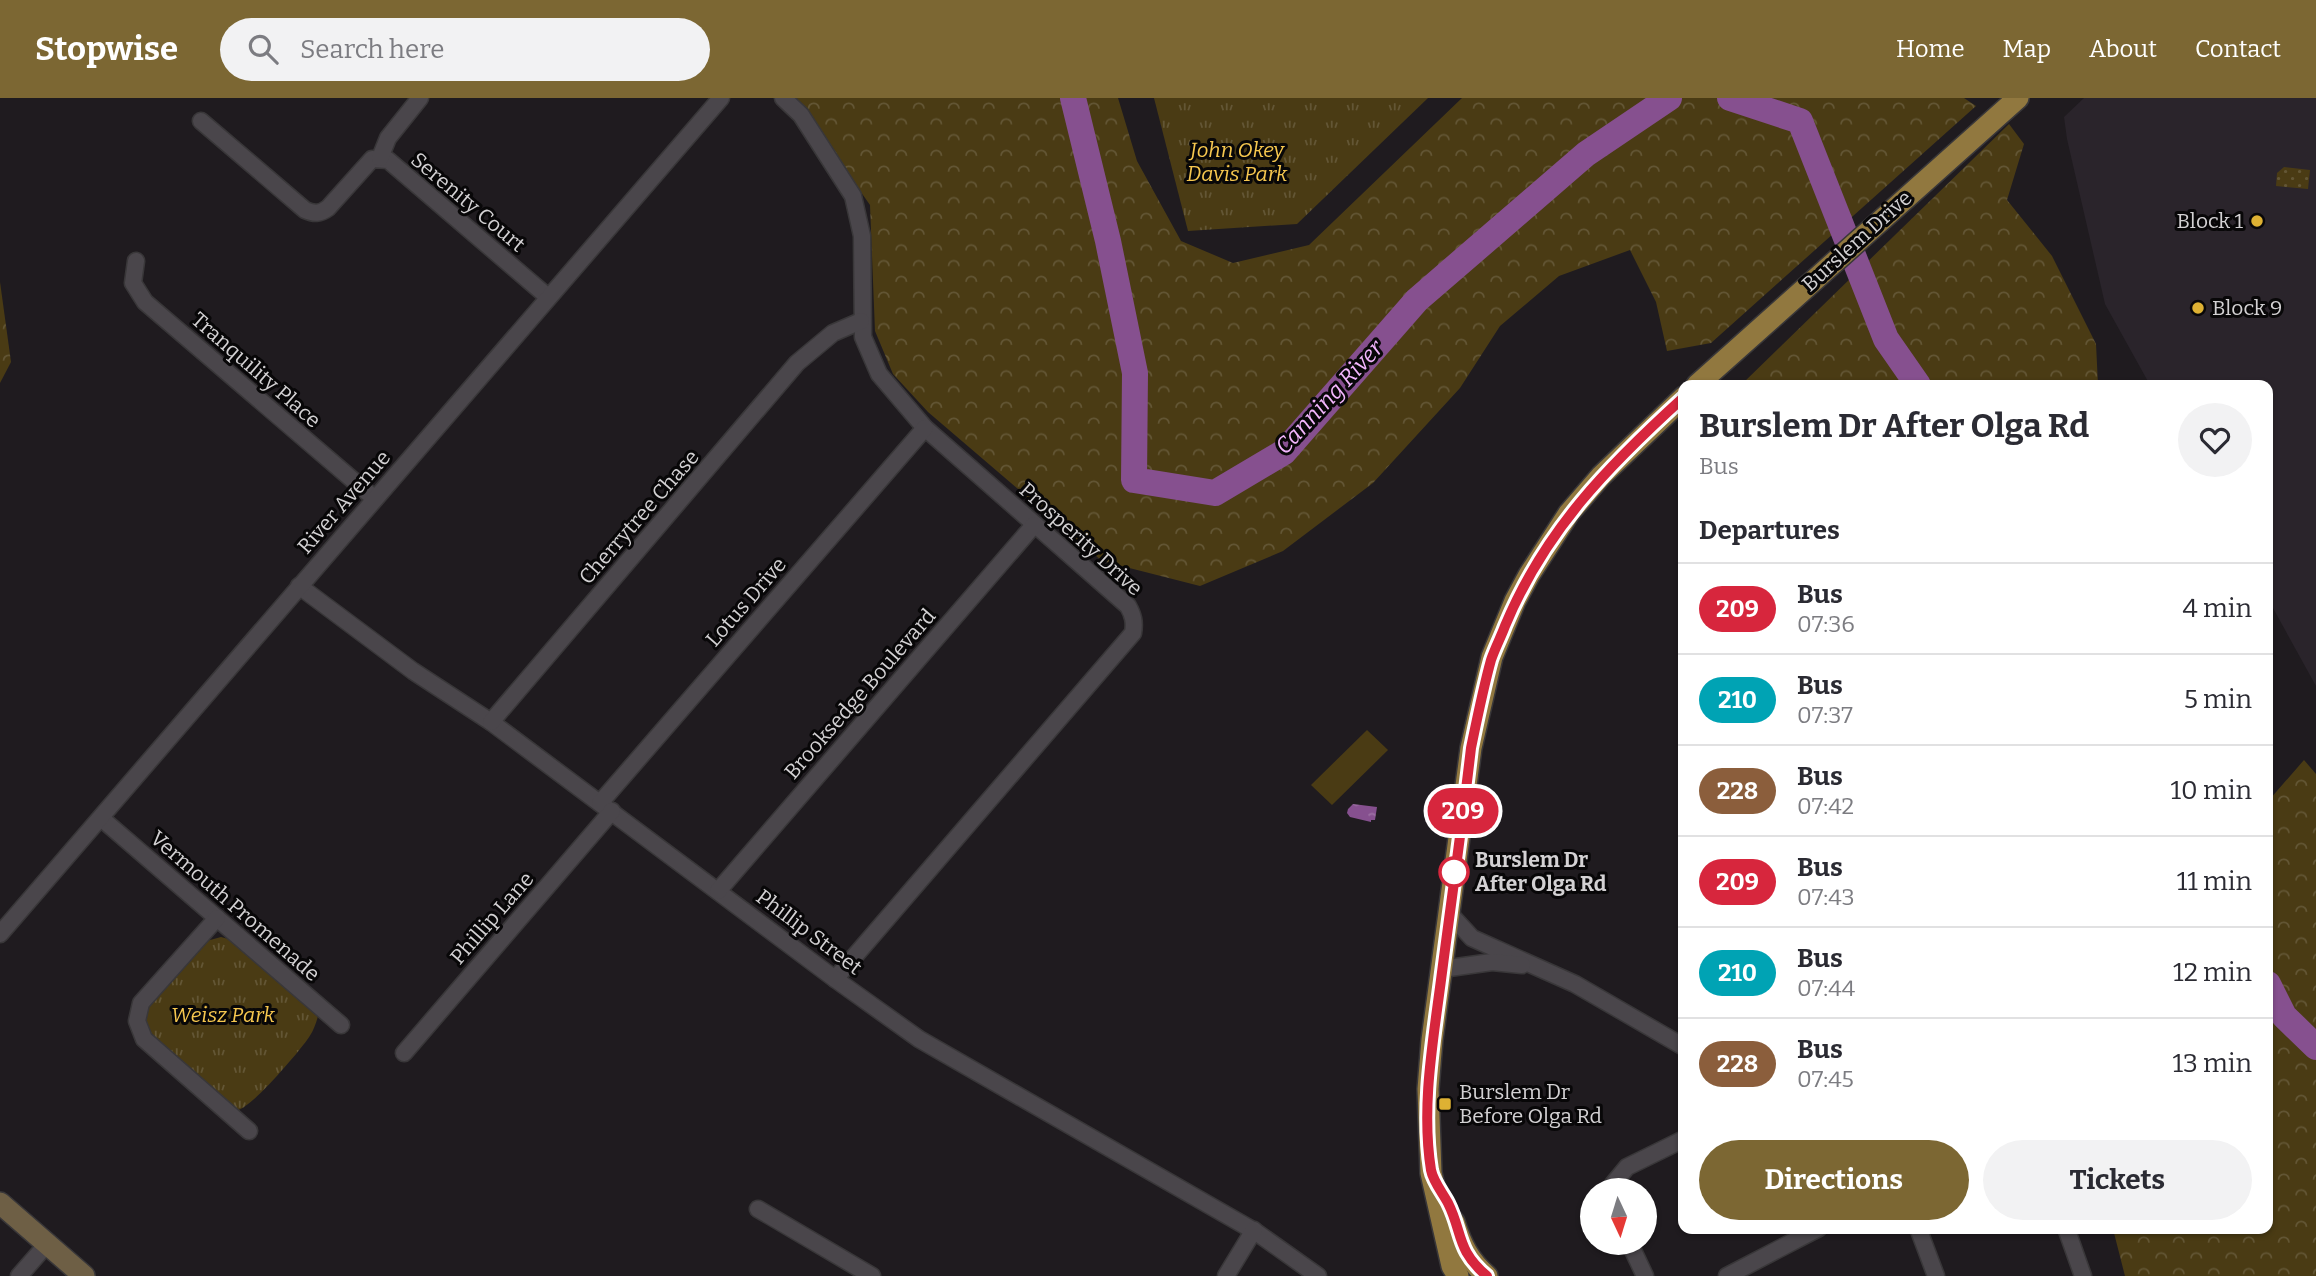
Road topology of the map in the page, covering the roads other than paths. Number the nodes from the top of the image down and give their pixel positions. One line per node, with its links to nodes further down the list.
1 (421, 98): 6 (street)
2 (721, 98): 8 (street, River Avenue)
3 (783, 98): 9 (street, Prosperity Drive)
4 (2018, 98): 12 (main road, Burslem Drive)
5 (201, 121): 6 (street, Serenity Court)
6 (380, 158): 8 (street, Serenity Court)
7 (136, 261): 15 (street, Tranquility Place)
8 (548, 297): 15 (street, River Avenue)
9 (861, 321): 10 (street, Prosperity Drive); 11 (street, Cherrytree Chase)
10 (863, 338): 11 (street); 14 (street, Prosperity Drive)
11 (821, 344): 18 (street, Cherrytree Chase)
12 (1702, 380)
13 (1678, 403): 22 (main road)
14 (925, 428): 16 (street, Prosperity Drive); 19 (street, Lotus Drive)
15 (374, 499): 17 (street, River Avenue)
16 (1034, 525): 21 (street, Brooksedge Boulevard); 27 (street, Prosperity Drive)
17 (299, 586): 18 (street, Phillip Street); 20 (street, River Avenue)
18 (491, 722): 19 (street, Phillip Street)
19 (606, 807): 21 (street, Phillip Street); 30 (street, Phillip Lane)
20 (101, 818): 23 (street, Vermouth Promenade); 24 (street, River Avenue)
21 (718, 891): 27 (street, Phillip Street)
22 (1449, 913): 25 (street); 26 (main road)
23 (217, 918): 28 (street, Vermouth Promenade); 31 (street)
24 (0, 934)
25 (1539, 967): 26 (street); 29 (street)
26 (1442, 969): 33 (main road)
27 (835, 978): 37 (street, Phillip Street)
28 (341, 1025)
29 (1678, 1044)
30 (404, 1053)
31 (249, 1131)
32 (1678, 1142): 34 (street)
33 (1431, 1173): 48 (main road); 49 (main road)
34 (1618, 1178)
35 (0, 1203): 41 (street)
36 (758, 1209): 45 (street)
37 (1254, 1230): 46 (street); 47 (street, Phillip Street)
38 (1808, 1234): 51 (street)
39 (1920, 1234): 52 (street)
40 (2068, 1234): 53 (street)
41 (47, 1244): 43 (street); 44 (street)
42 (1635, 1255): 50 (street)
43 (19, 1276)
44 (83, 1276)
45 (872, 1276)
46 (1226, 1276)
47 (1318, 1276)
48 (1458, 1276)
49 (1487, 1276)
50 (1645, 1276)
51 (1727, 1276)
52 (1936, 1276)
53 (2083, 1276)

